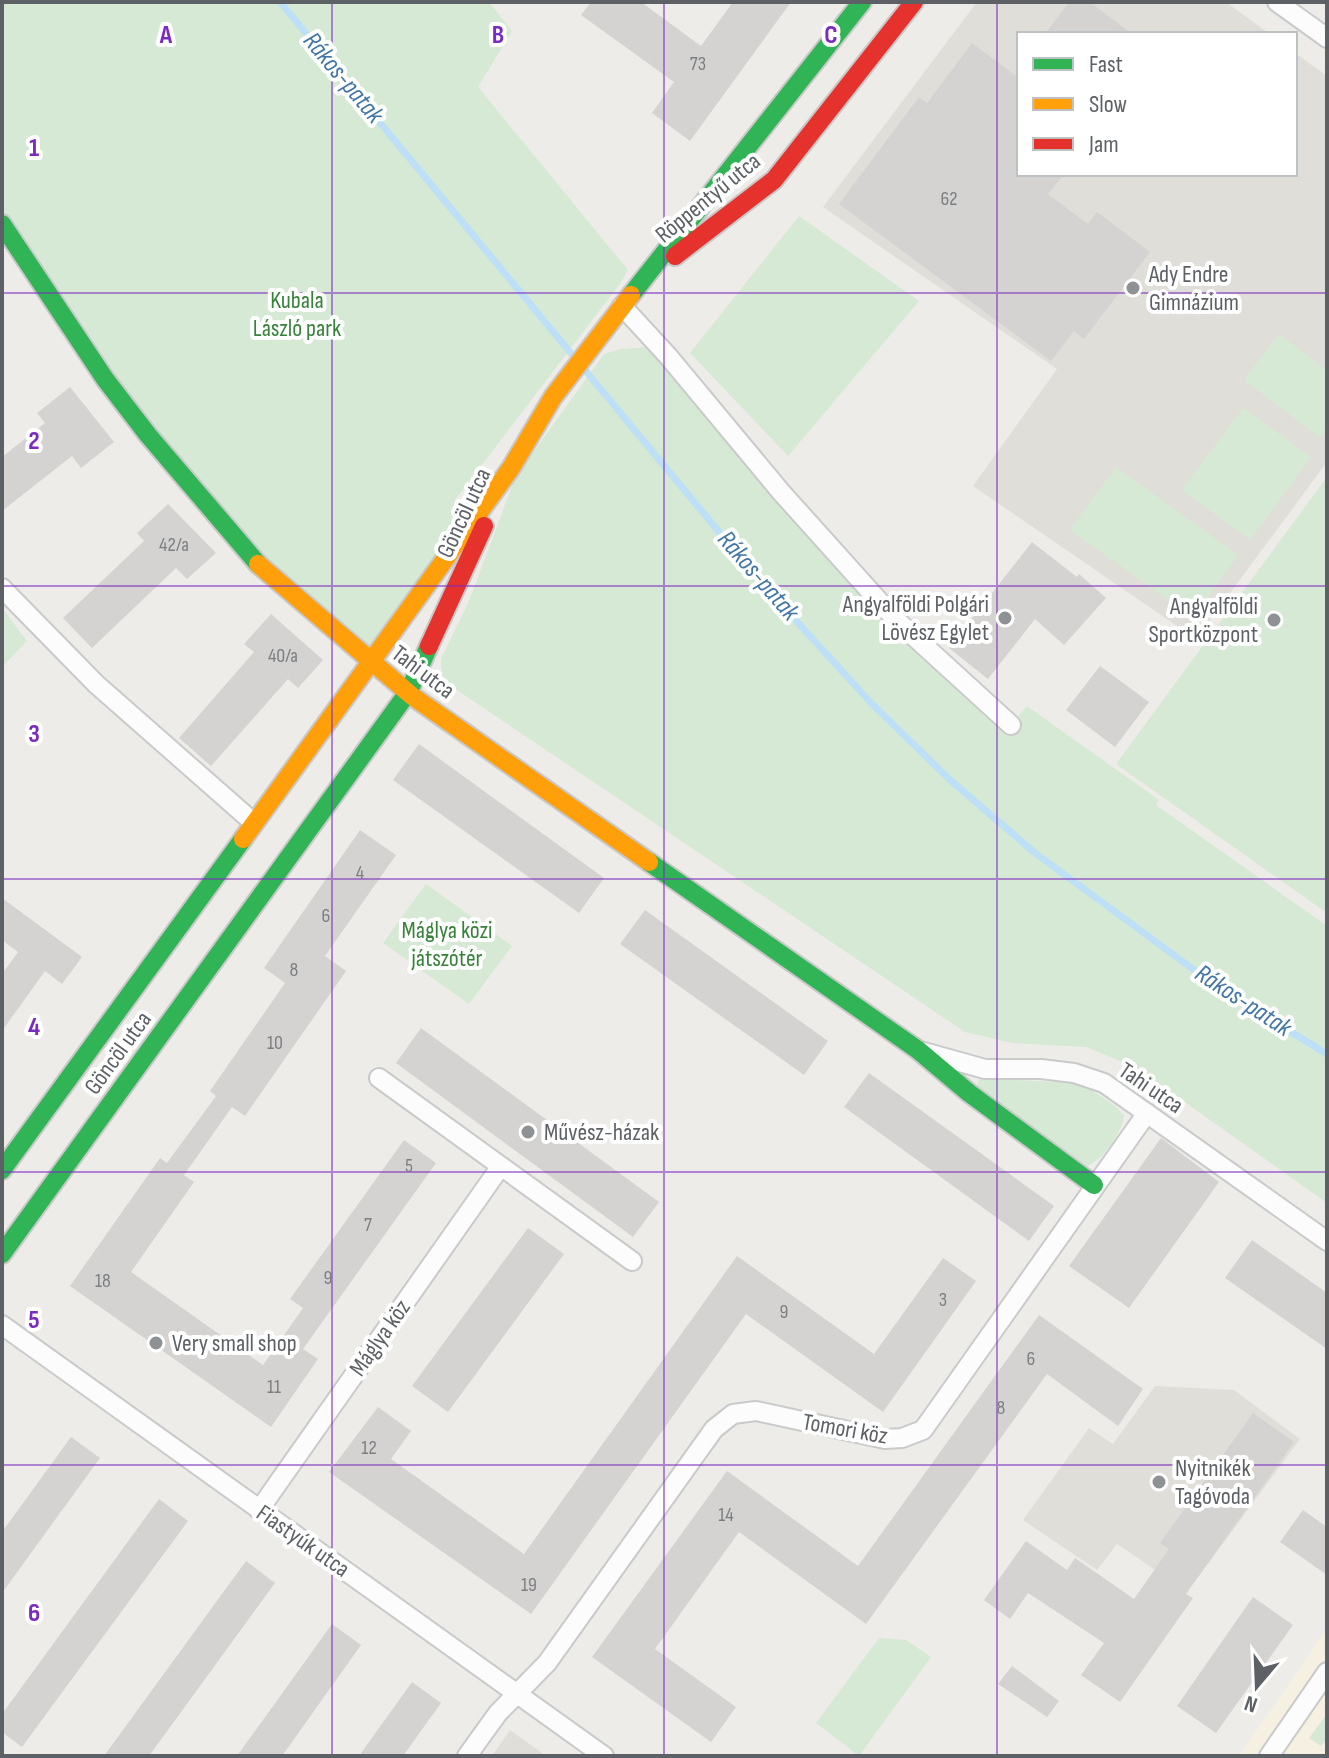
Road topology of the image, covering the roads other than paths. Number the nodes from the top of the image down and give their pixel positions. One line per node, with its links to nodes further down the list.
1 (862, 2): 6 (street, Röppentyű utca)
2 (914, 2): 6 (street, Röppentyű utca)
3 (1277, 2): 4 (street)
4 (1327, 38)
5 (2, 224): 10 (street, Tahi utca)
6 (647, 277): 7 (street, Röppentyű utca)
7 (622, 306): 8 (street, Röppentyű utca); 12 (street)
8 (511, 468): 10 (street, Göncöl utca); 11 (street, Göncöl utca)
9 (2, 588): 13 (street)
10 (371, 663): 11 (street, Tahi utca); 13 (street, Göncöl utca)
11 (409, 691): 14 (street, Tahi utca); 21 (street, Göncöl utca)
12 (1011, 725)
13 (254, 823): 18 (street, Göncöl utca)
14 (918, 1050): 16 (street, Tahi utca); 19 (street, Tahi utca)
15 (379, 1078): 17 (street)
16 (1147, 1113): 19 (street, Tomori köz); 20 (street, Tahi utca)
17 (501, 1166): 22 (street); 24 (street, Máglya köz)
18 (2, 1170)
19 (1094, 1185): 26 (street, Tomori köz)
20 (1327, 1241)
21 (2, 1254)
22 (632, 1261)
23 (2, 1325): 24 (street, Fiastyúk utca)
24 (259, 1510): 26 (street, Fiastyúk utca)
25 (1327, 1672): 29 (street)
26 (518, 1694): 27 (street, Tomori köz); 28 (street, Fiastyúk utca)
27 (467, 1756)
28 (604, 1756)
29 (1269, 1756)

